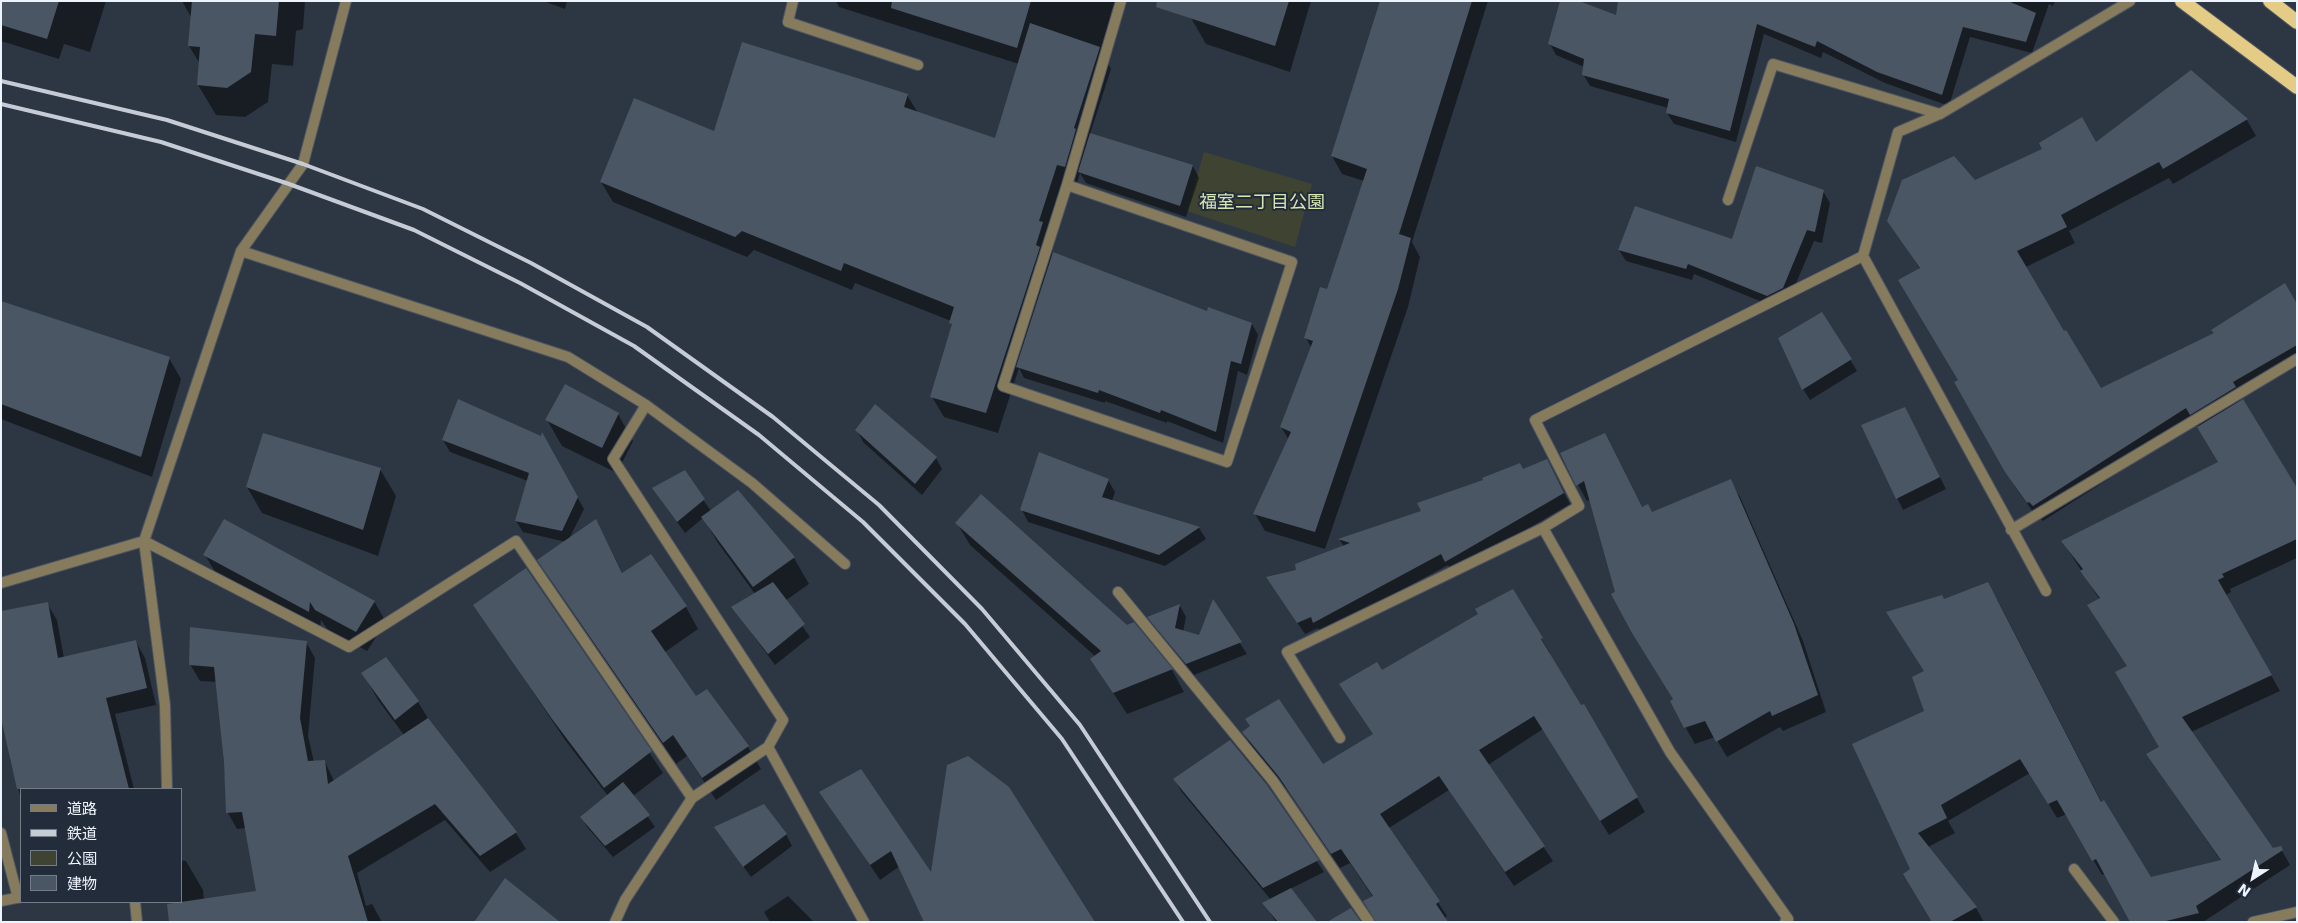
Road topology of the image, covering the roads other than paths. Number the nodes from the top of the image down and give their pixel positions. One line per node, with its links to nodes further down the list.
1 (346, 1): 13 (street)
2 (793, 1): 8 (street)
3 (1121, 1): 11 (street)
4 (2130, 1): 10 (street)
5 (2182, 1): 9 (highway)
6 (2270, 1): 7 (highway)
7 (2297, 22)
8 (918, 65)
9 (2297, 87)
10 (1940, 114): 12 (street); 14 (street)
11 (1067, 185): 11 (street)
12 (1728, 200)
13 (241, 251): 16 (street); 19 (street)
14 (1863, 256): 17 (street); 18 (street)
15 (2297, 359): 18 (street)
16 (646, 405): 20 (street); 25 (street)
17 (1543, 528): 24 (street); 38 (street)
18 (2011, 530): 23 (street)
19 (144, 541): 21 (street); 26 (street); 27 (street)
20 (845, 564)
21 (1, 584)
22 (1118, 592): 37 (street)
23 (2046, 592)
24 (1340, 738)
25 (768, 747): 27 (street); 36 (street)
26 (167, 788)
27 (692, 798): 35 (street)
28 (1, 833): 30 (street)
29 (2074, 868): 39 (street)
30 (20, 897): 31 (street)
31 (1, 901)
32 (135, 903): 34 (street)
33 (2297, 912): 40 (street)
34 (137, 922)
35 (615, 922)
36 (864, 922)
37 (1370, 922)
38 (1785, 922)
39 (2114, 922)
40 (2253, 922)

